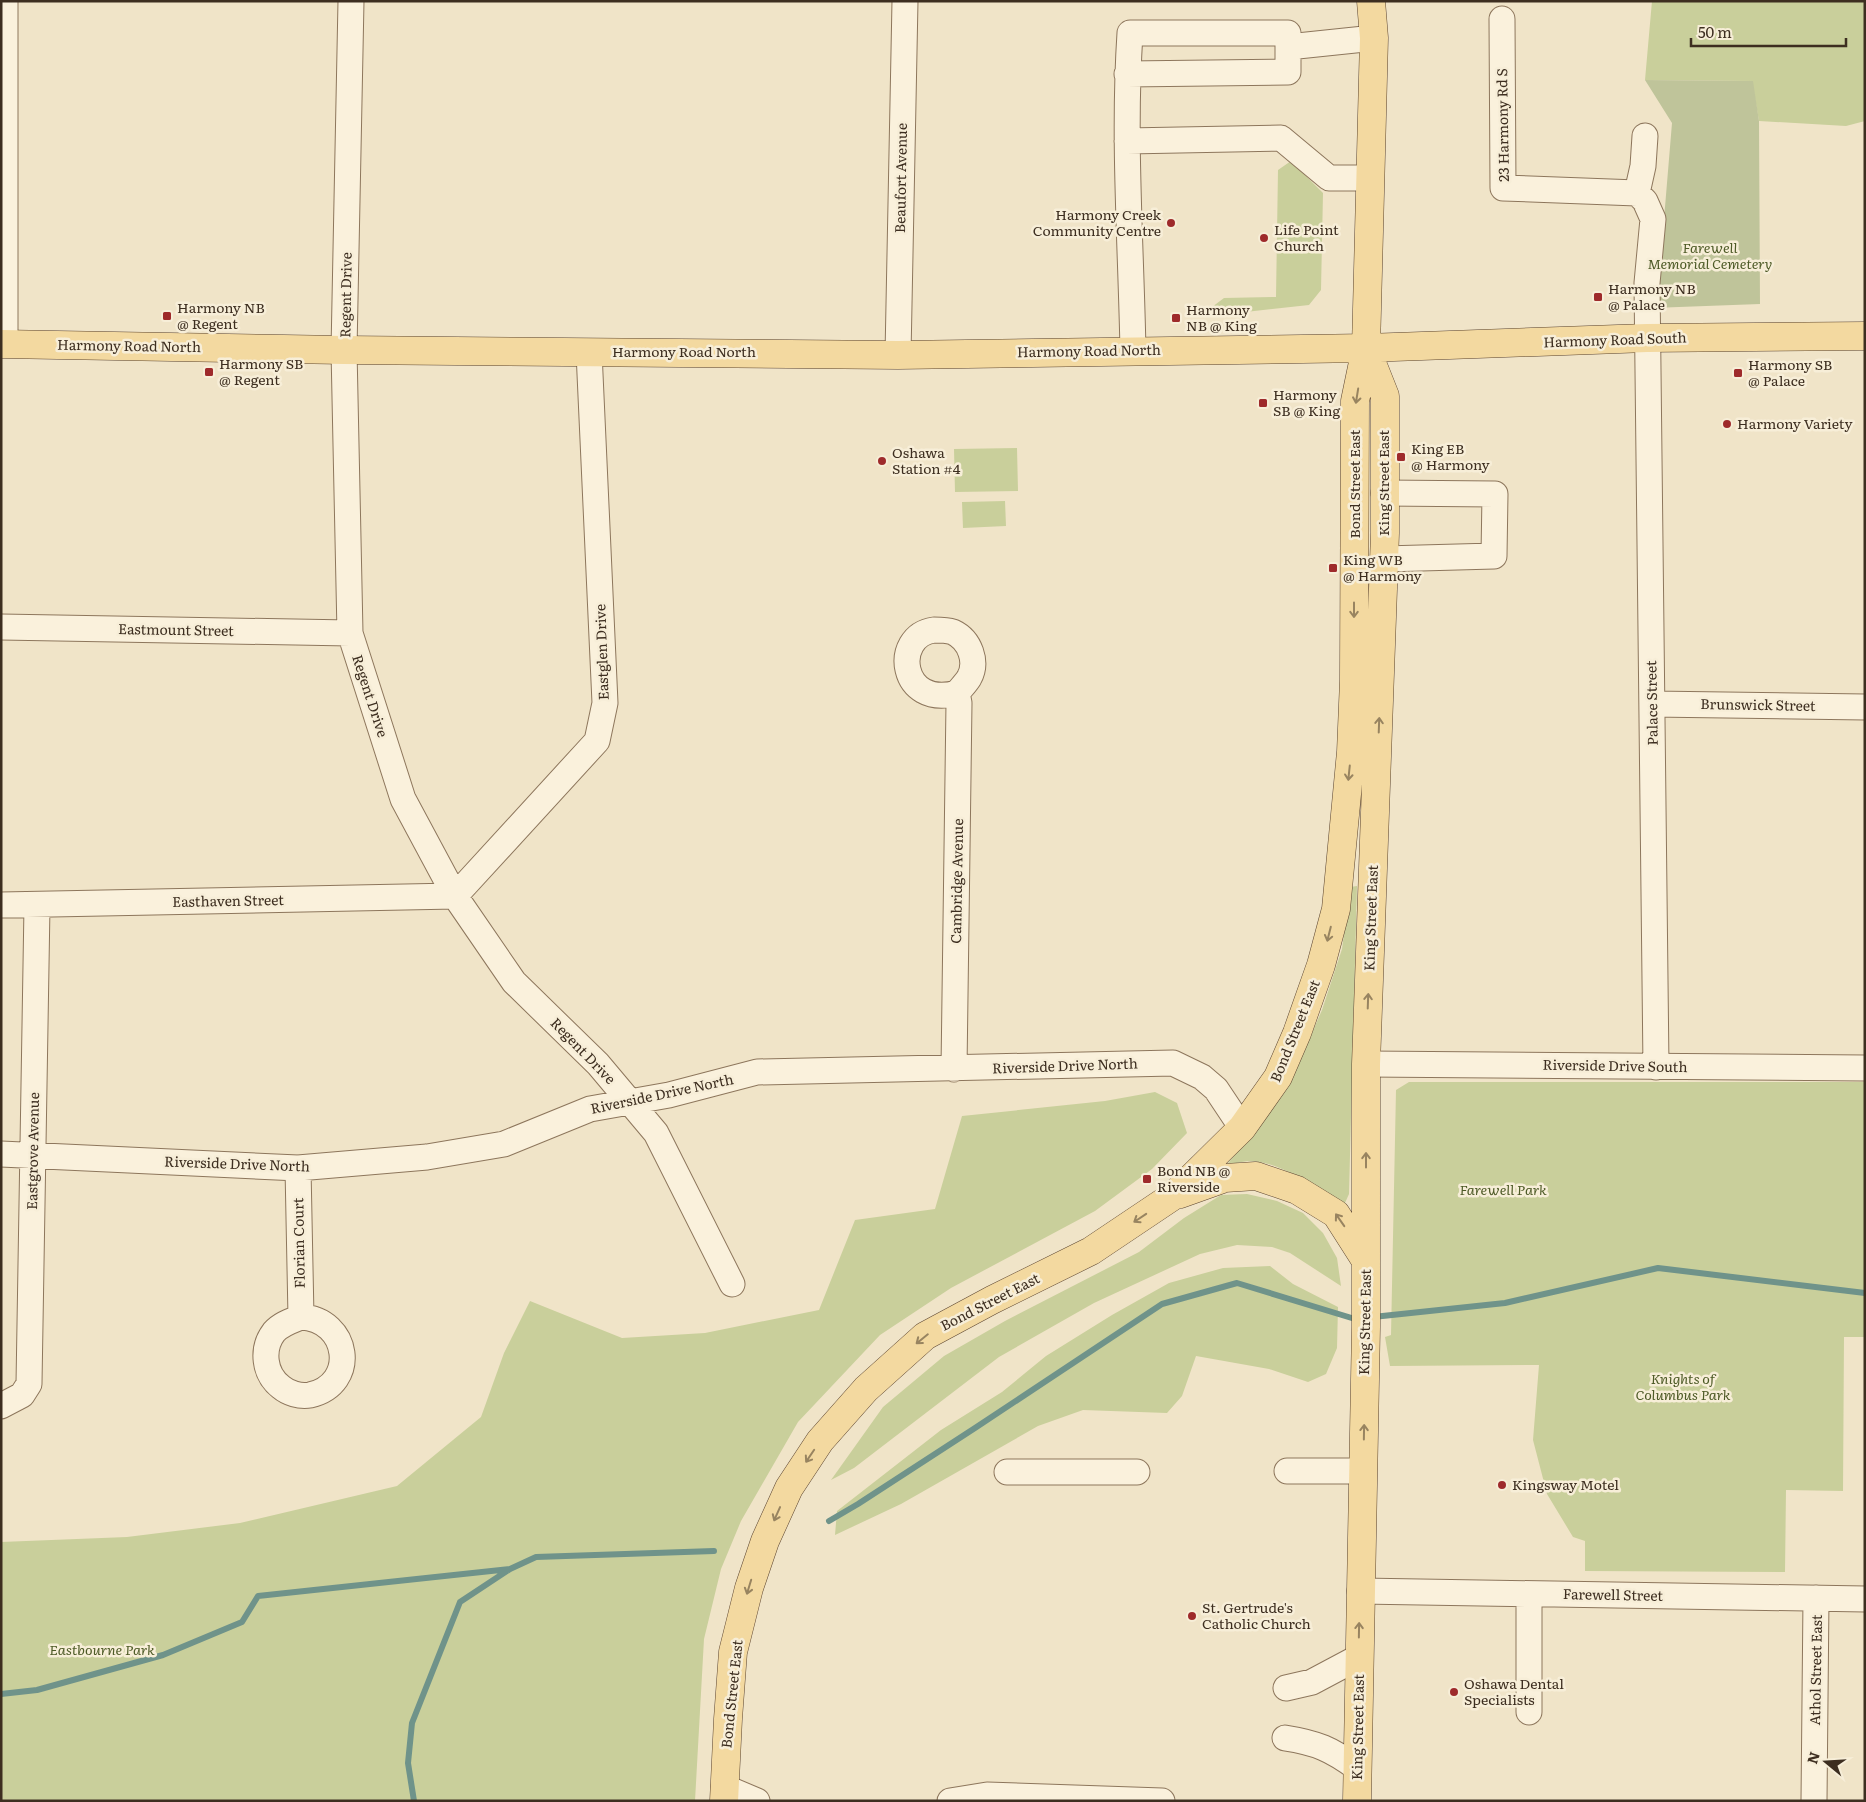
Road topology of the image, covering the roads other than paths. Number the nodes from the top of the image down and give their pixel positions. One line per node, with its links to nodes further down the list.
1 (5, 1): 17 (street)
2 (352, 1): 3 (street); 19 (street, Regent Drive)
3 (361, 1)
4 (905, 1): 22 (street, Beaufort Avenue)
5 (1371, 1): 8 (main road, King Street East)
6 (1380, 1): 8 (main road, King Street East)
7 (1502, 19): 14 (street, 23 Harmony Rd S)
8 (1374, 38): 9 (street); 13 (main road, King Street East)
9 (1288, 47): 10 (street); 10 (street)
10 (1127, 74): 12 (street)
11 (1645, 136): 14 (street)
12 (1127, 141): 13 (street); 20 (street)
13 (1370, 178): 18 (main road, King Street East)
14 (1636, 193): 16 (street)
15 (1865, 336): 16 (main road, Harmony Road South)
16 (1647, 338): 18 (main road, Harmony Road South); 28 (street, Palace Street)
17 (3, 344): 19 (main road, Harmony Road North)
18 (1366, 348): 20 (main road, Harmony Road North); 23 (main road, King Street East); 38 (main road, Bond Street East, one-way to 38)
19 (344, 350): 21 (main road, Harmony Road North); 26 (street, Regent Drive)
20 (1133, 351): 22 (main road, Harmony Road North)
21 (589, 352): 22 (main road, Harmony Road North); 30 (street, Eastglen Drive)
22 (898, 354)
23 (1384, 493): 24 (main road, King Street East); 24 (street)
24 (1384, 559): 33 (main road, King Street East, one-way to 24)
25 (1, 627): 26 (street, Eastmount Street)
26 (350, 632): 30 (street, Regent Drive)
27 (957, 693): 36 (street, Cambridge Avenue)
28 (1652, 704): 29 (street, Brunswick Street); 34 (street, Palace Street)
29 (1865, 707)
30 (455, 896): 32 (street, Easthaven Street); 37 (street, Regent Drive)
31 (1, 905): 32 (street, Easthaven Street)
32 (37, 906): 40 (street, Eastgrove Avenue)
33 (1366, 1064): 34 (street, Riverside Drive South); 43 (main road, King Street East, one-way to 33)
34 (1656, 1067): 35 (street, Riverside Drive South)
35 (1865, 1068)
36 (954, 1069): 37 (street, Riverside Drive North); 38 (street, Riverside Drive North)
37 (630, 1101): 41 (street, Riverside Drive North); 44 (street, Regent Drive)
38 (1242, 1128): 42 (main road, Bond Street East)
39 (1, 1154): 40 (street, Riverside Drive North)
40 (33, 1154): 41 (street, Riverside Drive North); 46 (street, Eastgrove Avenue)
41 (298, 1168): 45 (street, Florian Court)
42 (1173, 1196): 43 (main road, one-way to 42); 60 (main road, Bond Street East, one-way to 60)
43 (1366, 1273): 48 (main road, King Street East, one-way to 43)
44 (732, 1284)
45 (300, 1317)
46 (12, 1400)
47 (1287, 1471): 48 (street)
48 (1363, 1471): 51 (main road, King Street East)
49 (1006, 1472): 50 (street)
50 (1137, 1472)
51 (1360, 1590): 52 (street, Farewell Street); 55 (main road, King Street East, one-way to 51)
52 (1529, 1594): 53 (street, Farewell Street); 57 (street)
53 (1816, 1598): 54 (street, Farewell Street); 65 (street, Athol Street East)
54 (1865, 1599)
55 (1359, 1657): 56 (street); 59 (main road, King Street East)
56 (1286, 1688)
57 (1529, 1712)
58 (1285, 1738): 59 (street)
59 (1357, 1768): 64 (main road, King Street East)
60 (724, 1794): 61 (street)
61 (757, 1801)
62 (950, 1801): 63 (street)
63 (1162, 1801)
64 (1357, 1801)
65 (1814, 1801)

